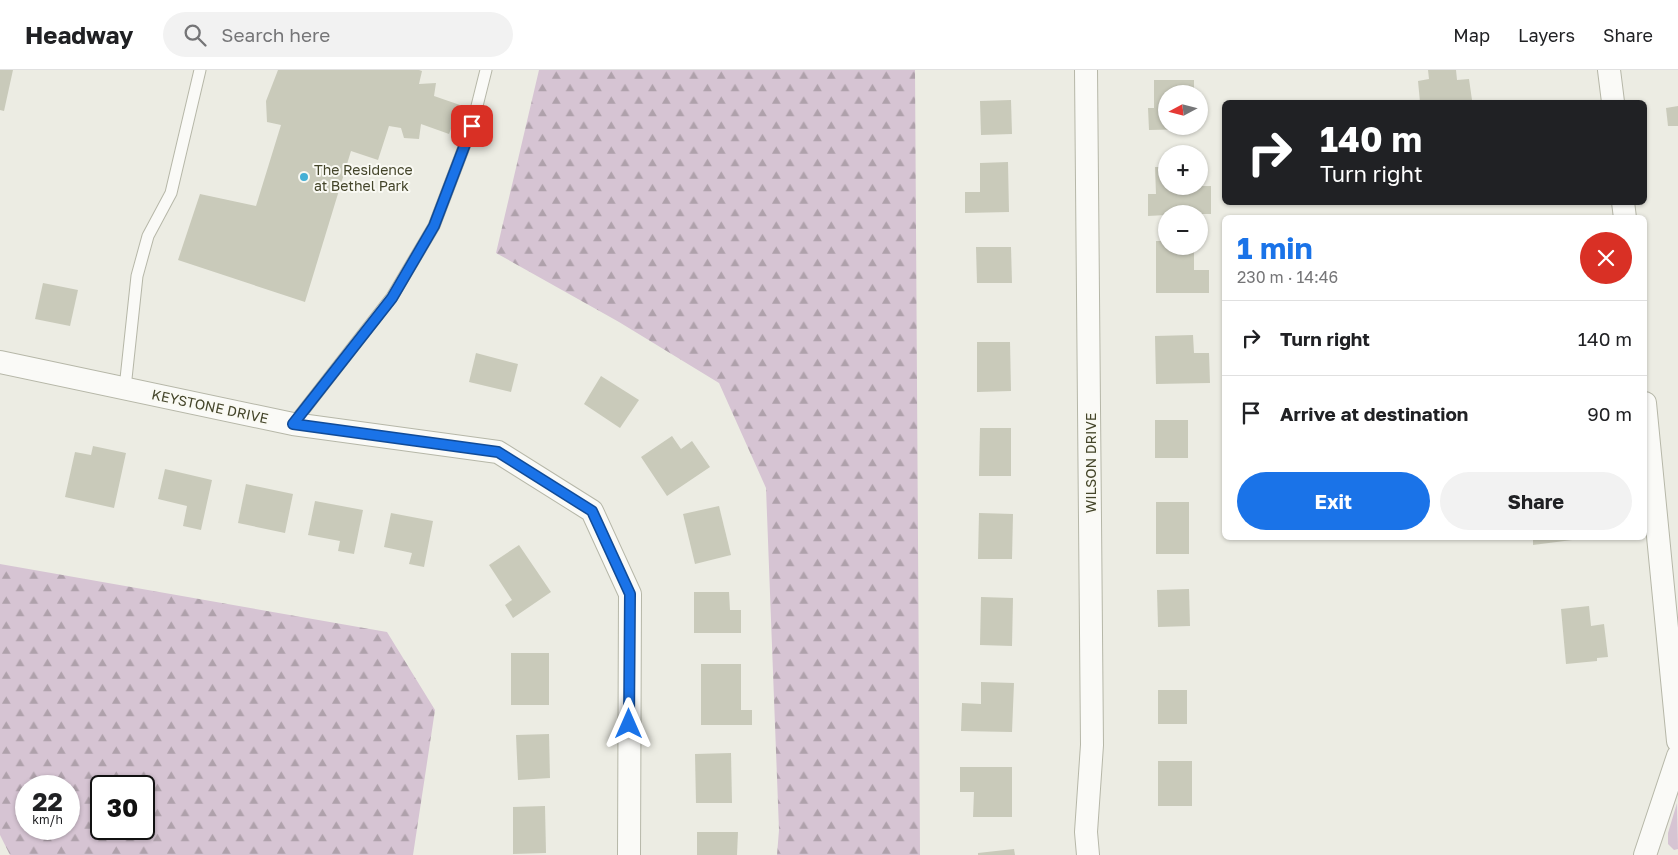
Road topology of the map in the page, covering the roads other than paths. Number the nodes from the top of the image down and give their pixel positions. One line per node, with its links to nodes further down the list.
1 (200, 70): 7 (lane)
2 (486, 70): 9 (lane)
3 (1086, 70): 13 (street, WILSON DRIVE)
4 (1609, 70): 5 (street)
5 (1612, 100)
6 (0, 362): 7 (street, KEYSTONE DRIVE)
7 (125, 388): 9 (street, KEYSTONE DRIVE)
8 (1647, 423): 10 (street)
9 (293, 424): 12 (street, KEYSTONE DRIVE)
10 (1678, 741)
11 (1678, 756): 14 (street)
12 (629, 855)
13 (1088, 855)
14 (1646, 855)

